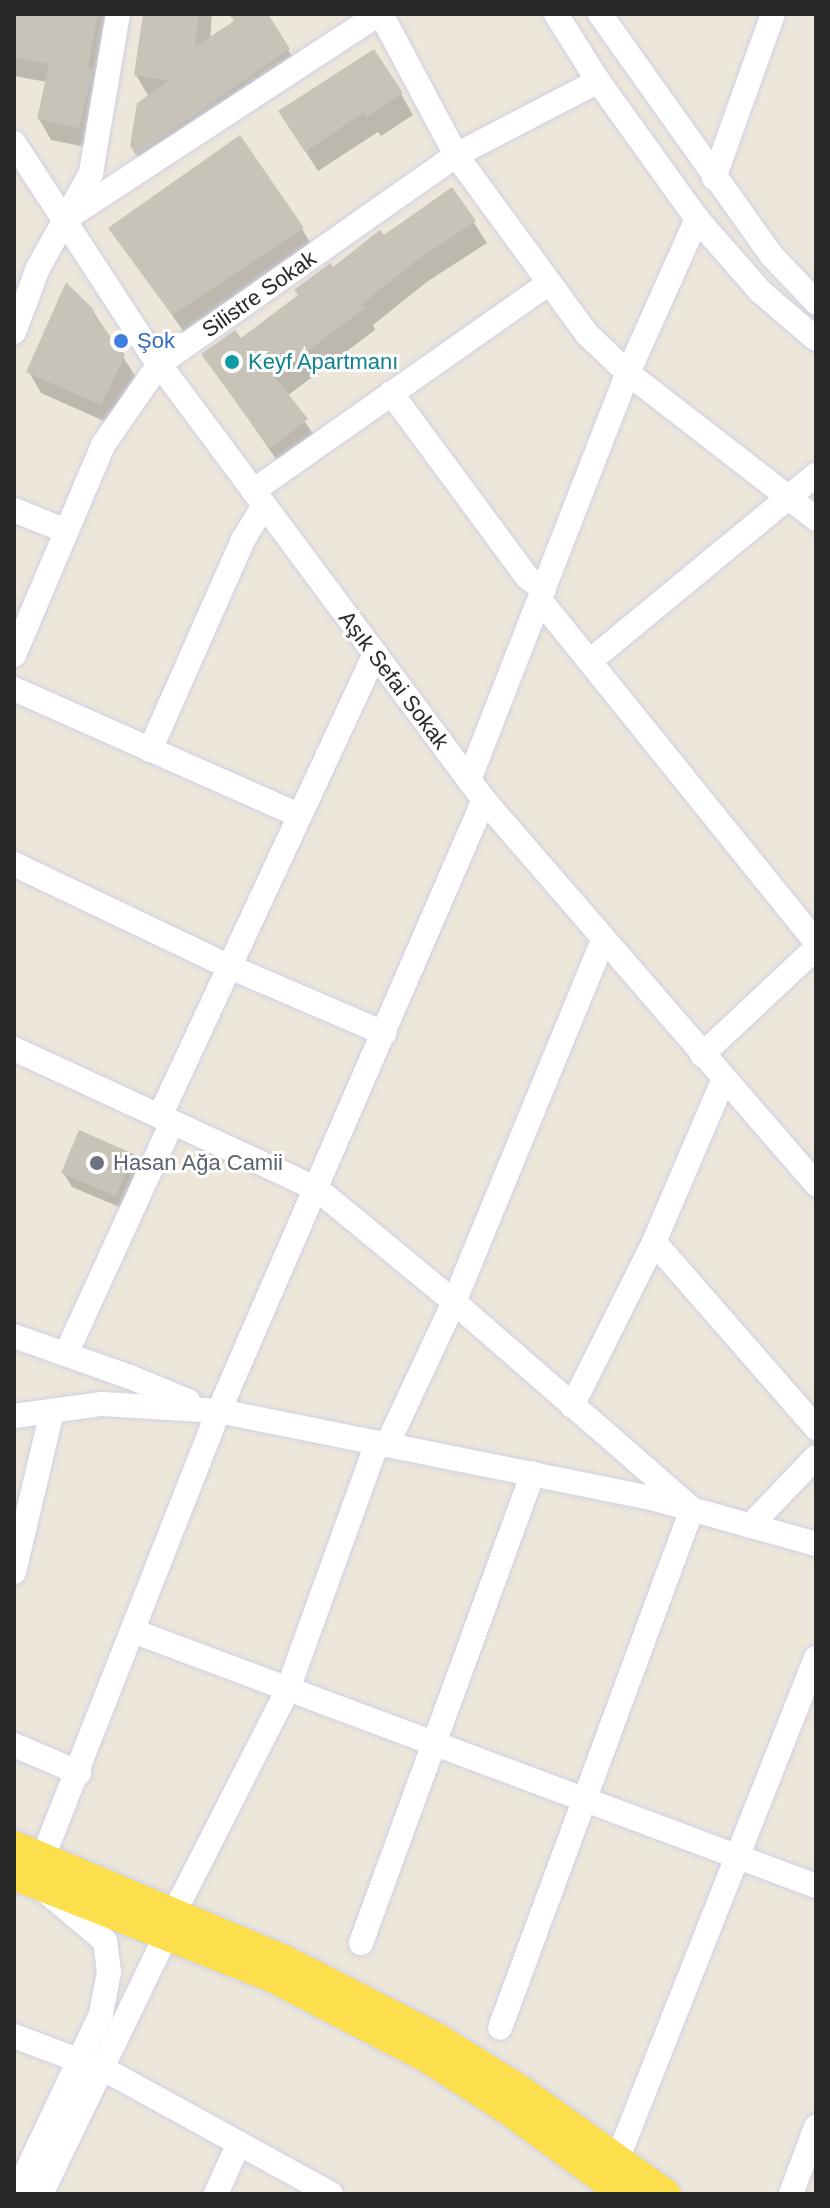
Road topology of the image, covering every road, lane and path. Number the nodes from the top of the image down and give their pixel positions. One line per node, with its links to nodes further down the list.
1 (118, 14): 11 (street)
2 (380, 14): 8 (street); 11 (street)
3 (556, 14): 6 (street)
4 (600, 14): 9 (street)
5 (773, 14): 9 (street)
6 (598, 81): 8 (street, Silistre Sokak); 10 (street)
7 (14, 143): 11 (street, Aşık Sefai Sokak)
8 (456, 155): 12 (street); 16 (street, Silistre Sokak)
9 (714, 178): 13 (street)
10 (697, 219): 15 (street); 17 (street)
11 (64, 220): 14 (street); 16 (street, Aşık Sefai Sokak)
12 (547, 284): 17 (street); 18 (street)
13 (816, 302)
14 (14, 332)
15 (816, 339)
16 (159, 364): 20 (street, Aşık Sefai Sokak); 24 (street, Silistre Sokak)
17 (628, 373): 21 (street); 25 (street)
18 (391, 393): 20 (street); 25 (street)
19 (816, 475): 21 (street)
20 (258, 498): 26 (street, Aşık Sefai Sokak); 30 (street)
21 (789, 498): 23 (street); 28 (street)
22 (14, 510): 24 (street)
23 (816, 519)
24 (66, 531): 27 (street, Silistre Sokak)
25 (542, 595): 28 (street); 31 (street)
26 (375, 654): 31 (street, Aşık Sefai Sokak); 33 (street)
27 (14, 655)
28 (590, 661): 36 (street)
29 (14, 689): 30 (street)
30 (150, 750): 33 (street)
31 (469, 780): 32 (street, Aşık Sefai Sokak)
32 (484, 800): 35 (street, Aşık Sefai Sokak); 38 (street)
33 (299, 815): 37 (street)
34 (14, 864): 37 (street)
35 (603, 940): 40 (street, Aşık Sefai Sokak); 46 (street)
36 (816, 945): 40 (street)
37 (230, 967): 38 (street); 42 (street)
38 (384, 1033): 44 (street)
39 (14, 1049): 42 (street)
40 (702, 1055): 41 (street, Aşık Sefai Sokak)
41 (723, 1081): 43 (street, Aşık Sefai Sokak); 45 (street)
42 (166, 1119): 44 (street); 48 (street)
43 (816, 1184)
44 (317, 1189): 46 (street); 50 (street)
45 (654, 1242): 49 (street); 53 (street)
46 (454, 1302): 49 (street); 54 (street)
47 (14, 1336): 48 (street)
48 (66, 1354): 50 (street)
49 (572, 1406): 57 (street)
50 (214, 1410): 51 (street); 54 (street); 61 (street)
51 (52, 1411): 52 (street); 60 (street)
52 (14, 1416)
53 (816, 1428)
54 (382, 1444): 56 (street); 63 (street)
55 (816, 1457): 58 (street)
56 (533, 1474): 57 (street); 64 (street)
57 (692, 1509): 58 (street); 67 (street)
58 (750, 1526): 59 (street)
59 (816, 1544)
60 (14, 1572)
61 (133, 1631): 63 (street); 66 (street)
62 (816, 1658): 69 (street)
63 (288, 1689): 64 (street); 72 (street)
64 (436, 1744): 67 (street); 73 (street)
65 (14, 1745): 66 (street)
66 (79, 1773): 70 (street)
67 (583, 1799): 69 (street); 74 (street)
68 (14, 1846): 70 (main road)
69 (737, 1857): 71 (street); 79 (street)
70 (31, 1872): 72 (main road); 76 (street)
71 (816, 1886)
72 (173, 1919): 76 (street); 79 (main road)
73 (361, 1943)
74 (500, 2028)
75 (14, 2036): 76 (street)
76 (91, 2064): 78 (street); 80 (street); 81 (street)
77 (816, 2127): 86 (street)
78 (238, 2145): 82 (street); 83 (street)
79 (601, 2176): 84 (main road); 85 (main road)
80 (16, 2194)
81 (41, 2194)
82 (216, 2194)
83 (331, 2194)
84 (624, 2194)
85 (666, 2194)
86 (791, 2194)

